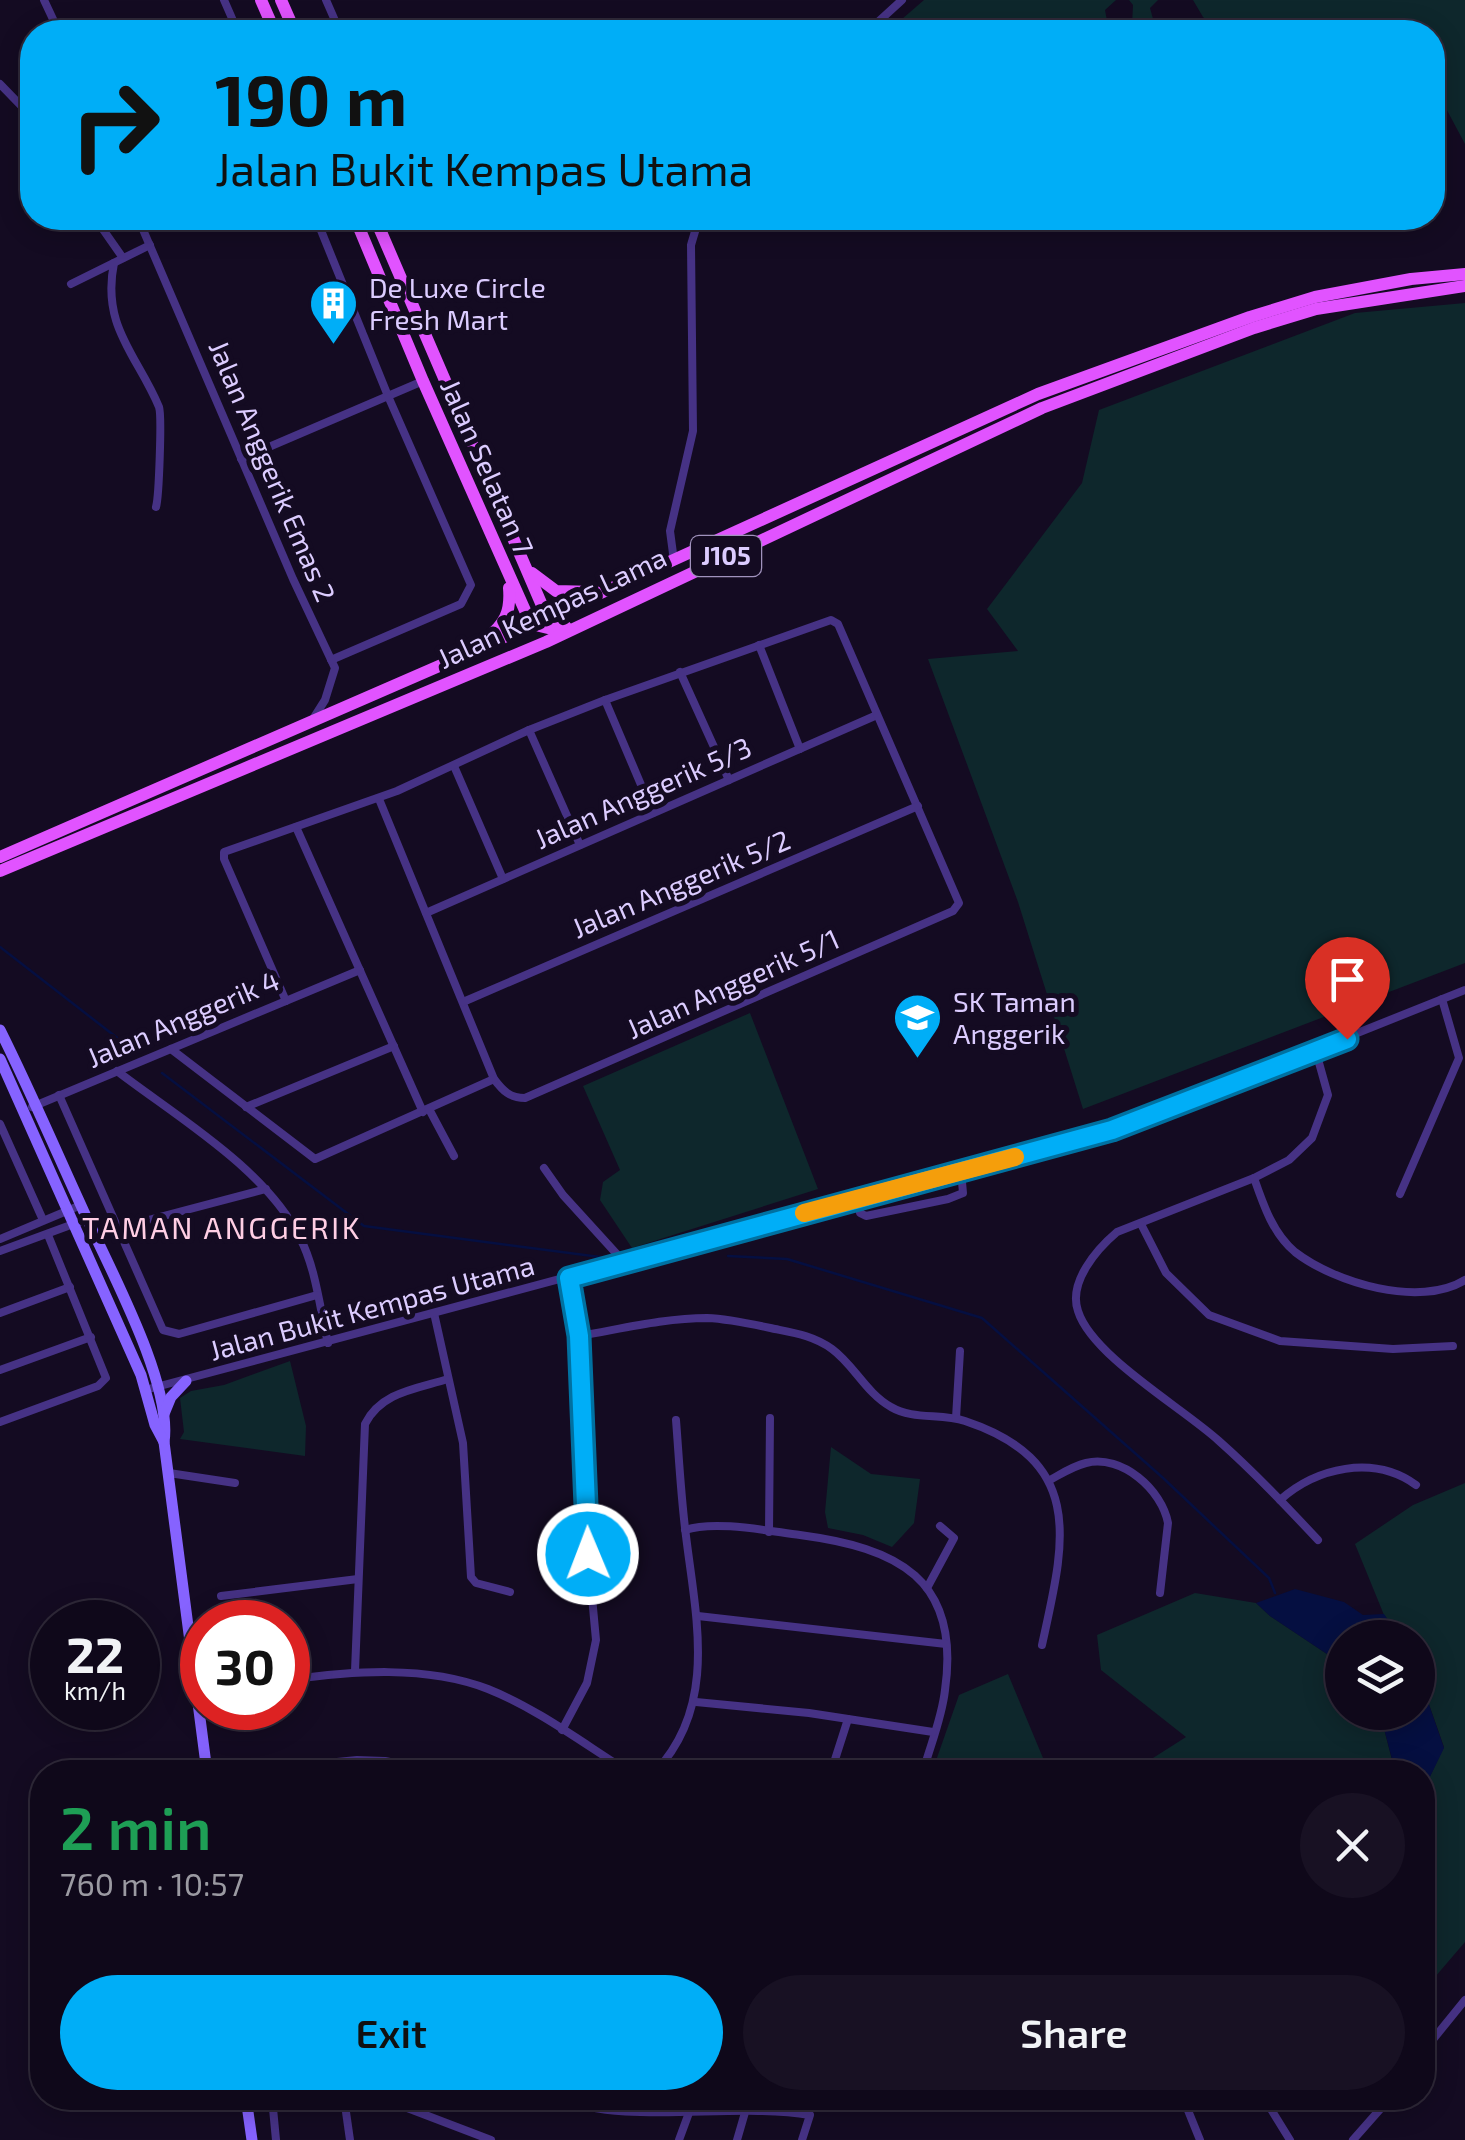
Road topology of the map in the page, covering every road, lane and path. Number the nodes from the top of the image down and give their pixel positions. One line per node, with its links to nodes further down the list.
1 (902, 0): 2 (street)
2 (880, 20)
3 (0, 84): 4 (street)
4 (20, 105)
5 (102, 230): 12 (street)
6 (143, 230): 11 (street, Jalan Anggerik Emas 2)
7 (321, 230): 17 (street)
8 (360, 230): 16 (main road, Jalan Selatan 7)
9 (380, 230): 21 (main road, Jalan Selatan 7)
10 (695, 230): 20 (street)
11 (150, 245): 12 (street); 18 (street, Jalan Anggerik Emas 2)
12 (119, 261): 14 (street); 19 (street)
13 (1465, 274): 20 (main road, Jalan Kempas Lama / J105)
14 (71, 284)
15 (1465, 286): 24 (main road, Jalan Kempas Lama / J105)
16 (422, 381): 17 (street); 22 (main road, Jalan Selatan 7)
17 (388, 396): 18 (street); 28 (street)
18 (241, 459): 28 (street, Jalan Anggerik Emas 2)
19 (156, 507)
20 (674, 560): 23 (main road, Jalan Kempas Lama / J105)
21 (524, 564): 23 (main road); 25 (main road, Jalan Selatan 7)
22 (508, 577): 25 (main road, Jalan Selatan 7); 27 (main road)
23 (604, 591): 25 (main road, Jalan Kempas Lama / J105)
24 (610, 611): 25 (main road); 29 (main road, Jalan Kempas Lama / J105)
25 (540, 623): 27 (main road, Jalan Kempas Lama / J105); 29 (main road)
26 (759, 644): 30 (street); 32 (street); 35 (street)
27 (469, 654): 34 (main road, Jalan Kempas Lama / J105)
28 (331, 660): 34 (street)
29 (488, 666): 44 (main road, Jalan Kempas Lama / J105)
30 (680, 672): 31 (street); 37 (street)
31 (605, 700): 33 (street); 40 (street)
32 (878, 715): 35 (street, Jalan Anggerik 5/3); 39 (street)
33 (528, 730): 36 (street); 42 (street)
34 (292, 731): 43 (main road, Jalan Kempas Lama / J105)
35 (800, 749): 37 (street, Jalan Anggerik 5/3)
36 (454, 766): 38 (street); 45 (street)
37 (729, 780): 40 (street, Jalan Anggerik 5/3)
38 (379, 798): 41 (street); 46 (street)
39 (918, 806): 51 (street, Jalan Anggerik 5/2); 58 (street, Jalan Anggerik 5/1)
40 (654, 813): 42 (street, Jalan Anggerik 5/3)
41 (296, 827): 47 (street); 50 (street)
42 (580, 845): 45 (street, Jalan Anggerik 5/3)
43 (0, 857)
44 (0, 872)
45 (502, 879): 46 (street, Jalan Anggerik 5/3)
46 (426, 913): 51 (street)
47 (360, 970): 50 (street, Jalan Anggerik 4); 53 (street)
48 (1465, 990): 49 (street, Jalan Bukit Kempas Utama)
49 (1442, 999): 55 (street, Jalan Bukit Kempas Utama); 70 (street)
50 (286, 1001): 54 (street, Jalan Anggerik 4)
51 (463, 1002): 58 (street)
52 (0, 1030): 60 (street)
53 (394, 1046): 61 (street); 63 (street)
54 (171, 1048): 57 (street, Jalan Anggerik 4); 61 (street)
55 (1316, 1052): 67 (street, Jalan Bukit Kempas Utama); 68 (street)
56 (0, 1060): 62 (street)
57 (117, 1071): 59 (street, Jalan Anggerik 4); 69 (street)
58 (494, 1079): 63 (street)
59 (59, 1096): 60 (street, Jalan Anggerik 4); 77 (street)
60 (37, 1105): 62 (street, Jalan Anggerik 4); 72 (street)
61 (246, 1106): 63 (street)
62 (23, 1110): 72 (street)
63 (426, 1110): 65 (street)
64 (0, 1124): 74 (street)
65 (454, 1156)
66 (544, 1168): 81 (street)
67 (960, 1171): 71 (street, Jalan Bukit Kempas Utama); 71 (street)
68 (1254, 1178): 76 (street); 83 (street)
69 (266, 1189): 77 (street); 85 (street)
70 (1400, 1194)
71 (858, 1199): 81 (street, Jalan Bukit Kempas Utama)
72 (74, 1207): 73 (street); 74 (street); 75 (street)
73 (87, 1219): 75 (street); 96 (street)
74 (43, 1220): 79 (street)
75 (74, 1224): 78 (street); 97 (street)
76 (1141, 1224): 91 (street); 108 (street)
77 (118, 1228): 85 (street)
78 (48, 1234): 80 (street); 84 (street)
79 (0, 1239)
80 (0, 1251)
81 (624, 1262): 82 (street, Jalan Bukit Kempas Utama)
82 (569, 1278): 87 (street, Jalan Bukit Kempas Utama); 88 (street)
83 (1465, 1280)
84 (70, 1287): 86 (street); 89 (street)
85 (316, 1296): 90 (street)
86 (0, 1313)
87 (434, 1313): 90 (street, Jalan Bukit Kempas Utama); 94 (street)
88 (579, 1336): 100 (street); 125 (street)
89 (91, 1337): 93 (street); 102 (street)
90 (328, 1343): 95 (street, Jalan Bukit Kempas Utama)
91 (1453, 1346)
92 (960, 1351): 100 (street)
93 (0, 1370)
94 (448, 1379): 113 (street); 115 (street)
95 (186, 1381): 96 (street, Jalan Bukit Kempas Utama); 98 (street)
96 (158, 1387): 97 (street, Jalan Bukit Kempas Utama); 98 (street)
97 (145, 1390): 103 (street)
98 (164, 1414): 103 (street)
99 (770, 1418): 111 (street)
100 (956, 1418): 105 (street)
101 (676, 1420): 110 (street)
102 (0, 1422)
103 (164, 1442): 104 (street)
104 (169, 1473): 106 (street); 127 (street)
105 (1050, 1480): 116 (street); 120 (street)
106 (235, 1484)
107 (1416, 1485): 108 (street)
108 (1280, 1500): 112 (street)
109 (940, 1526): 114 (street)
110 (685, 1530): 111 (street); 118 (street)
111 (770, 1532): 114 (street)
112 (1318, 1540)
113 (358, 1579): 117 (street); 121 (street)
114 (926, 1588): 119 (street)
115 (510, 1592)
116 (1160, 1593)
117 (220, 1596)
118 (698, 1616): 119 (street); 123 (street)
119 (946, 1644): 126 (street)
120 (1042, 1645)
121 (355, 1671): 122 (street); 125 (street)
122 (310, 1677)
123 (696, 1702): 124 (street); 129 (street)
124 (848, 1719): 126 (street); 130 (street)
125 (562, 1730): 128 (street)
126 (934, 1732): 131 (street)
127 (205, 1760)
128 (611, 1760)
129 (664, 1760)
130 (835, 1760)
131 (926, 1760)
132 (1465, 2000): 133 (street)
133 (1435, 2038)
134 (248, 2110): 144 (street)
135 (273, 2110): 145 (street)
136 (346, 2110): 146 (street)
137 (412, 2110): 147 (street)
138 (690, 2110): 148 (street)
139 (746, 2110): 149 (street)
140 (757, 2110): 150 (street)
141 (1188, 2110): 151 (street)
142 (1271, 2110): 152 (street)
143 (1379, 2110): 153 (street)
144 (252, 2140)
145 (276, 2140)
146 (350, 2140)
147 (491, 2140)
148 (679, 2140)
149 (737, 2140)
150 (802, 2140)
151 (1200, 2140)
152 (1290, 2140)
153 (1352, 2140)

